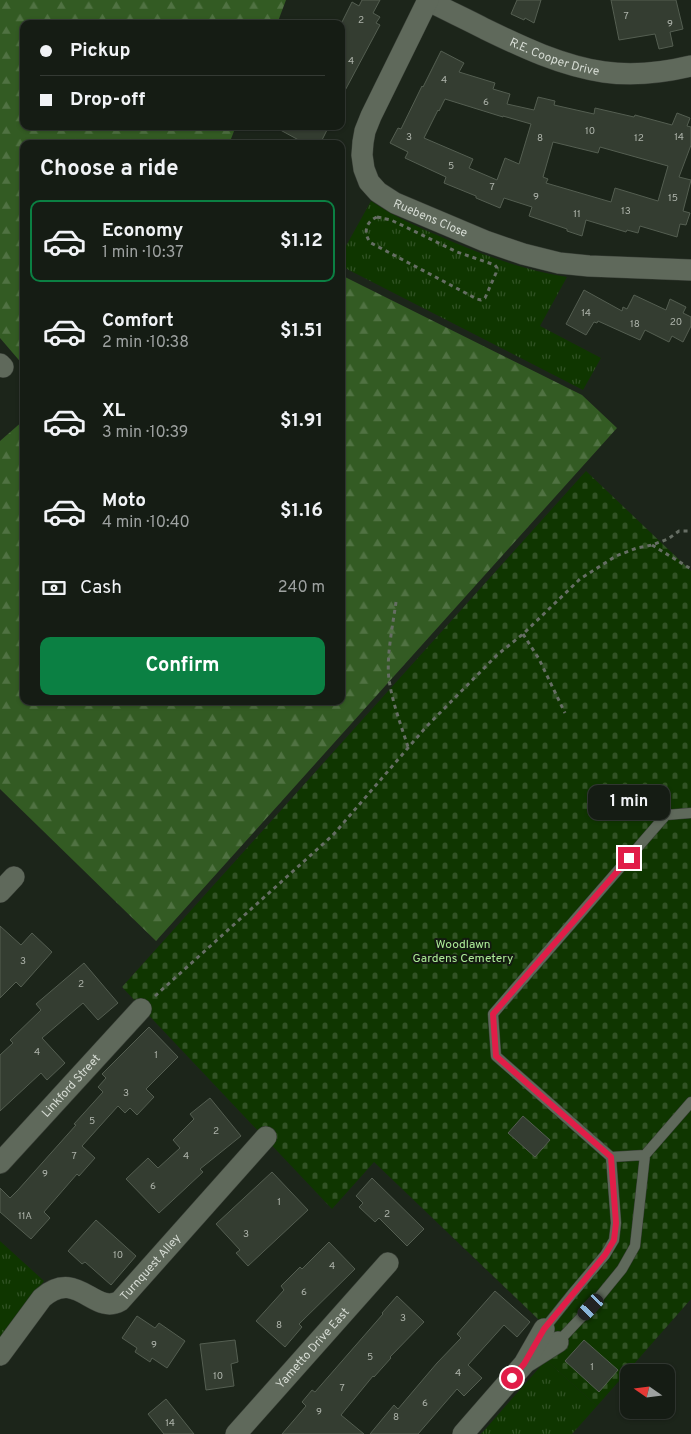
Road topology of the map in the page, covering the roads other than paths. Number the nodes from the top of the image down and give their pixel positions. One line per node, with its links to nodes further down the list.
1 (428, 0): 2 (street, R.E. Cooper Drive); 3 (street, Ruebens Close)
2 (691, 66)
3 (691, 270)
4 (691, 813): 9 (lane)
5 (141, 1009): 10 (street, Linkford Street)
6 (691, 1102): 8 (lane)
7 (266, 1136): 13 (street, Turnquest Alley)
8 (645, 1155): 9 (lane); 12 (lane)
9 (611, 1157): 12 (lane)
10 (0, 1163)
11 (388, 1263): 14 (street, Yametto Drive East)
12 (551, 1335): 15 (street)
13 (0, 1355)
14 (236, 1434)
15 (463, 1434)

